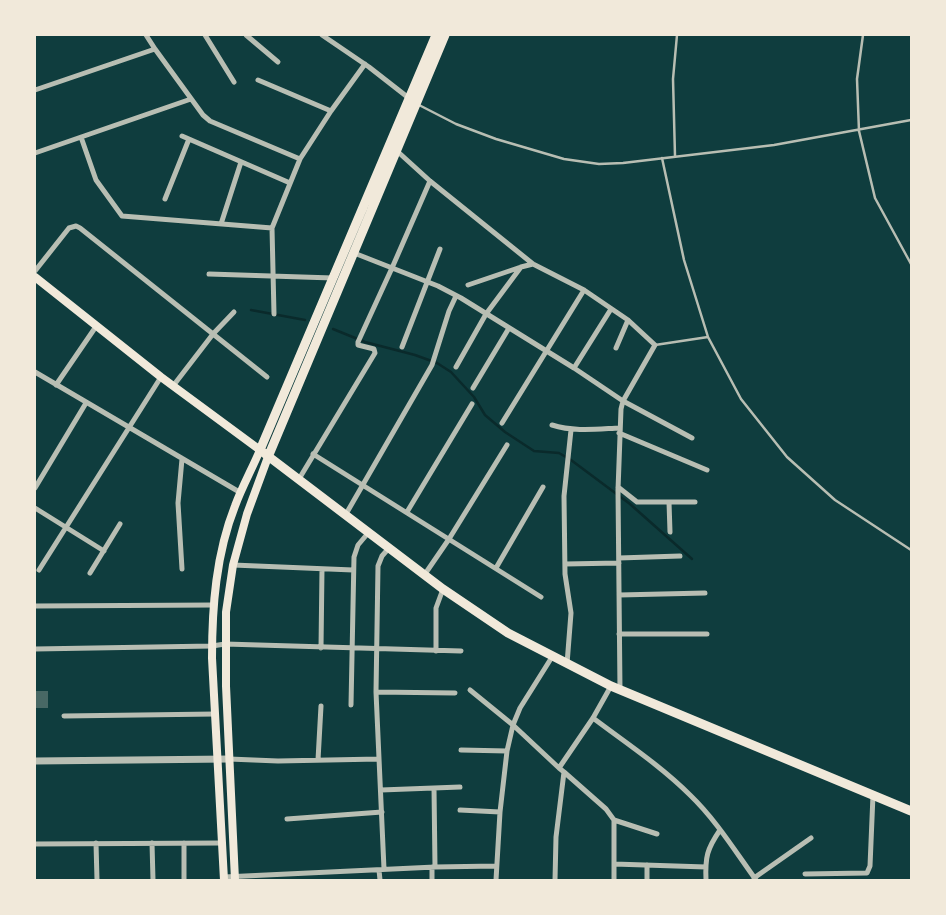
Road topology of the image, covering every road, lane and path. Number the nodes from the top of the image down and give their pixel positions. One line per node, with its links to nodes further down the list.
1 (146, 35): 9 (street)
2 (205, 35): 13 (street)
3 (246, 35): 10 (street)
4 (322, 35): 11 (street)
5 (436, 35): 16 (main road)
6 (445, 35): 16 (main road)
7 (676, 35): 25 (lane)
8 (863, 35): 19 (lane)
9 (155, 49): 14 (street); 15 (street)
10 (278, 62)
11 (365, 64): 16 (street); 17 (street)
12 (258, 80): 17 (street)
13 (234, 82)
14 (35, 90)
15 (192, 99): 21 (street); 27 (street)
16 (413, 101): 23 (main road); 26 (lane); 44 (main road)
17 (331, 111): 27 (street)
18 (911, 120): 19 (lane)
19 (859, 131): 25 (lane); 37 (lane)
20 (182, 136): 22 (street)
21 (81, 137): 24 (street); 32 (street)
22 (189, 139): 28 (street); 31 (street)
23 (396, 151): 29 (street); 35 (main road)
24 (35, 153)
25 (675, 156): 26 (lane)
26 (662, 158): 57 (lane)
27 (300, 159): 30 (street)
28 (242, 162): 30 (street); 32 (street)
29 (430, 181): 36 (street); 39 (street)
30 (290, 182): 33 (street)
31 (165, 199)
32 (221, 224): 33 (street)
33 (272, 228): 42 (street)
34 (440, 249): 45 (street)
35 (354, 253): 39 (street); 82 (main road)
36 (533, 264): 38 (street); 47 (street)
37 (911, 264)
38 (521, 267): 46 (street); 52 (street)
39 (392, 268): 45 (street); 81 (street)
40 (35, 271): 56 (street)
41 (209, 274): 42 (street)
42 (273, 276): 44 (street); 51 (street)
43 (35, 277): 54 (main road)
44 (333, 278): 80 (main road)
45 (428, 282): 48 (street); 59 (street)
46 (468, 285)
47 (584, 290): 49 (street); 61 (street)
48 (456, 296): 52 (street); 86 (street)
49 (612, 309): 53 (street); 63 (street)
50 (234, 312): 56 (street)
51 (274, 314)
52 (486, 314): 55 (street); 62 (street)
53 (628, 320): 58 (street); 60 (street)
54 (97, 325): 65 (main road); 67 (street)
55 (509, 328): 61 (street); 69 (street)
56 (213, 334): 66 (street); 68 (street)
57 (708, 337): 58 (lane); 102 (lane)
58 (655, 345): 70 (street)
59 (402, 347)
60 (616, 348)
61 (546, 350): 63 (street); 73 (street)
62 (456, 367)
63 (574, 368): 70 (street)
64 (35, 372): 67 (street)
65 (161, 377): 68 (main road); 75 (street)
66 (267, 377)
67 (56, 385): 71 (street)
68 (173, 386): 80 (main road)
69 (473, 388)
70 (623, 402): 77 (street); 78 (street)
71 (86, 403): 75 (street); 88 (street)
72 (472, 404): 94 (street)
73 (502, 423)
74 (552, 425): 76 (street)
75 (128, 427): 83 (street); 97 (street)
76 (571, 430): 77 (street); 106 (street)
77 (619, 431): 84 (street); 89 (street)
78 (692, 438)
79 (507, 445): 100 (street)
80 (260, 450): 82 (main road); 90 (main road)
81 (313, 454): 85 (street); 86 (street)
82 (268, 456): 85 (main road); 107 (main road)
83 (182, 459): 90 (street); 110 (street)
84 (707, 470)
85 (299, 479): 95 (main road)
86 (363, 485): 94 (street); 95 (street)
87 (543, 487): 109 (street)
88 (35, 488)
89 (618, 488): 91 (street); 105 (street)
90 (241, 493): 119 (main road)
91 (669, 502): 92 (street); 99 (street)
92 (695, 502)
93 (35, 508): 97 (street)
94 (407, 512): 100 (street)
95 (346, 514): 98 (main road)
96 (120, 524): 103 (street)
97 (66, 528): 103 (street); 111 (street)
98 (369, 532): 101 (main road); 112 (street)
99 (670, 532)
100 (450, 539): 109 (street); 114 (street)
101 (389, 548): 114 (main road); 126 (street)
102 (911, 550)
103 (104, 551): 113 (street)
104 (680, 556): 105 (street)
105 (619, 561): 106 (street); 117 (street)
106 (565, 564): 132 (street)
107 (233, 565): 108 (street); 123 (main road)
108 (322, 568): 112 (street); 125 (street)
109 (496, 568): 118 (street)
110 (182, 569)
111 (38, 570)
112 (353, 570): 128 (street)
113 (90, 573)
114 (425, 574): 115 (main road)
115 (444, 588): 129 (street); 131 (main road)
116 (705, 593): 117 (street)
117 (619, 595): 121 (street)
118 (541, 597)
119 (214, 605): 120 (street); 124 (main road)
120 (35, 606)
121 (619, 634): 122 (street); 133 (street)
122 (707, 634)
123 (225, 644): 124 (street); 125 (street); 146 (main road)
124 (212, 646): 127 (street); 139 (main road)
125 (321, 648): 128 (street)
126 (377, 648): 128 (street); 129 (street); 135 (street)
127 (35, 649)
128 (352, 649): 137 (street)
129 (436, 650): 130 (street)
130 (461, 651)
131 (552, 657): 132 (main road); 142 (street)
132 (567, 664): 133 (main road)
133 (615, 688): 141 (street); 155 (main road)
134 (470, 690): 142 (street)
135 (376, 692): 136 (street); 147 (street)
136 (455, 693)
137 (351, 705)
138 (321, 706): 148 (street)
139 (215, 714): 140 (street); 145 (main road)
140 (64, 716)
141 (593, 718): 150 (street); 162 (street)
142 (513, 725): 144 (street); 150 (street)
143 (461, 750): 144 (street)
144 (507, 751): 159 (street)
145 (218, 759): 146 (street); 149 (street); 168 (main road)
146 (229, 759): 148 (street); 178 (main road)
147 (379, 759): 148 (street); 154 (street)
148 (318, 760)
149 (35, 761)
150 (559, 768): 151 (street)
151 (564, 772): 161 (street); 188 (street)
152 (460, 787): 153 (street)
153 (434, 788): 154 (street); 173 (street)
154 (380, 790): 158 (street)
155 (873, 795): 157 (main road); 177 (street)
156 (460, 810): 159 (street)
157 (911, 811)
158 (382, 812): 160 (street); 175 (street)
159 (500, 812): 172 (street)
160 (286, 819)
161 (614, 820): 163 (street); 170 (street)
162 (720, 830): 174 (street); 180 (street)
163 (657, 834)
164 (811, 838): 180 (street)
165 (96, 843): 166 (street); 169 (street); 181 (street)
166 (152, 843): 167 (street); 182 (street)
167 (184, 843): 168 (street); 183 (street)
168 (222, 843): 179 (main road)
169 (35, 844)
170 (614, 864): 171 (street); 189 (street)
171 (647, 865): 174 (street); 190 (street)
172 (496, 866): 173 (street); 187 (street)
173 (434, 867): 175 (street); 186 (street)
174 (706, 867): 191 (street)
175 (382, 869): 176 (street); 185 (street)
176 (318, 873): 178 (street); 184 (street)
177 (805, 874)
178 (235, 878): 179 (street)
179 (224, 879)
180 (755, 879)
181 (97, 880)
182 (153, 880)
183 (184, 880)
184 (318, 880)
185 (380, 880)
186 (432, 880)
187 (496, 880)
188 (555, 880)
189 (614, 880)
190 (647, 880)
191 (706, 880)

